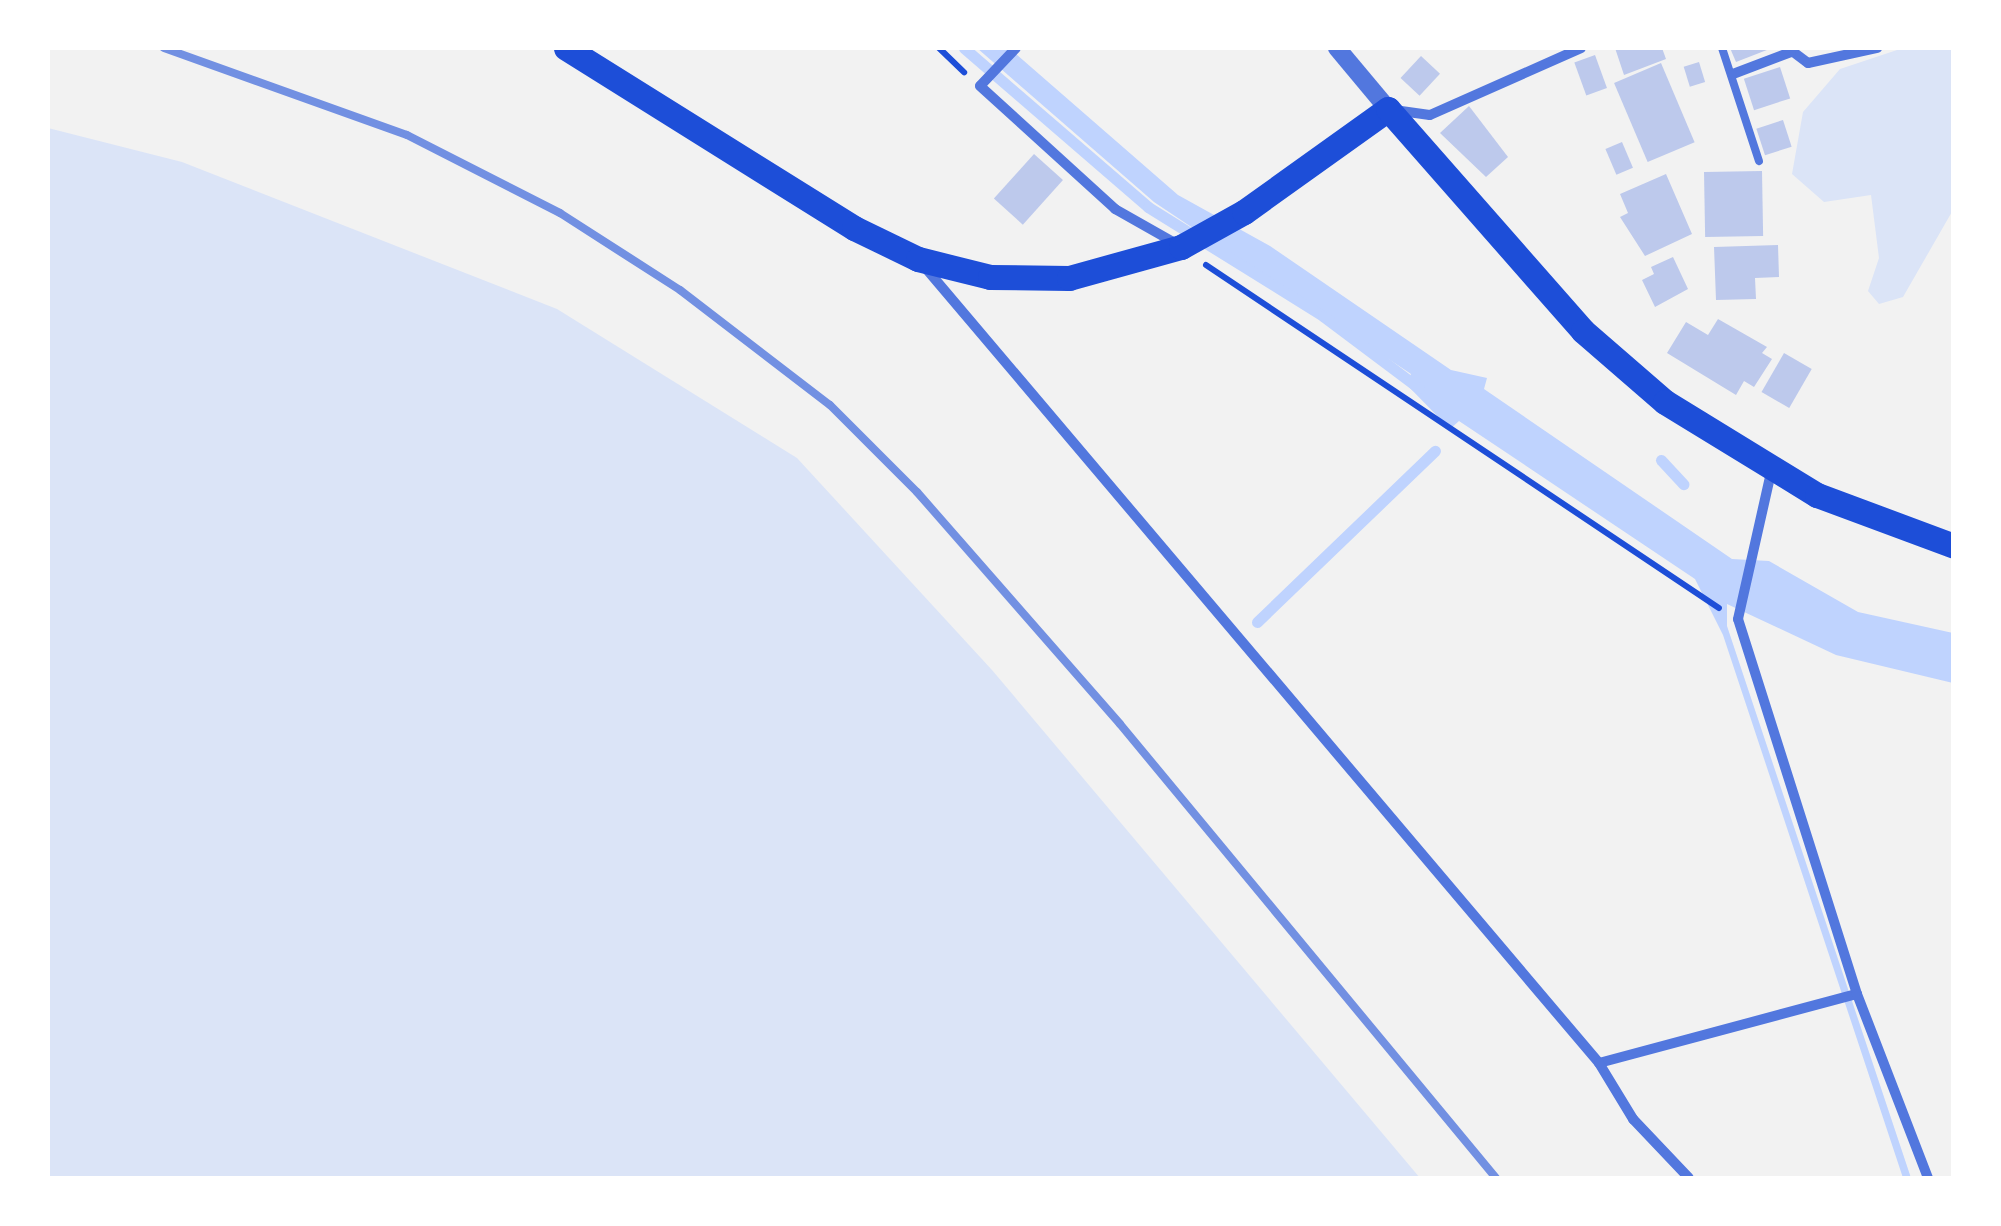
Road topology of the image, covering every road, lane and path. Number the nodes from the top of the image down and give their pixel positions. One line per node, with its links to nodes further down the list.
1 (566, 48): 14 (main road)
2 (939, 48): 10 (path)
3 (1016, 48): 10 (street)
4 (1337, 48): 11 (street)
5 (1581, 48): 11 (street)
6 (1722, 48): 9 (lane)
7 (1877, 48): 8 (street)
8 (1789, 50): 9 (street)
9 (1733, 74): 12 (lane)
10 (980, 86): 13 (street)
11 (1388, 109): 13 (main road); 15 (main road)
12 (1759, 161)
13 (1186, 244): 14 (main road); 17 (path)
14 (918, 259): 19 (street)
15 (1771, 472): 16 (main road); 17 (street)
16 (1954, 546)
17 (1738, 615): 18 (street)
18 (1857, 994): 19 (street); 21 (street)
19 (1599, 1063): 20 (street)
20 (1689, 1178)
21 (1928, 1178)

